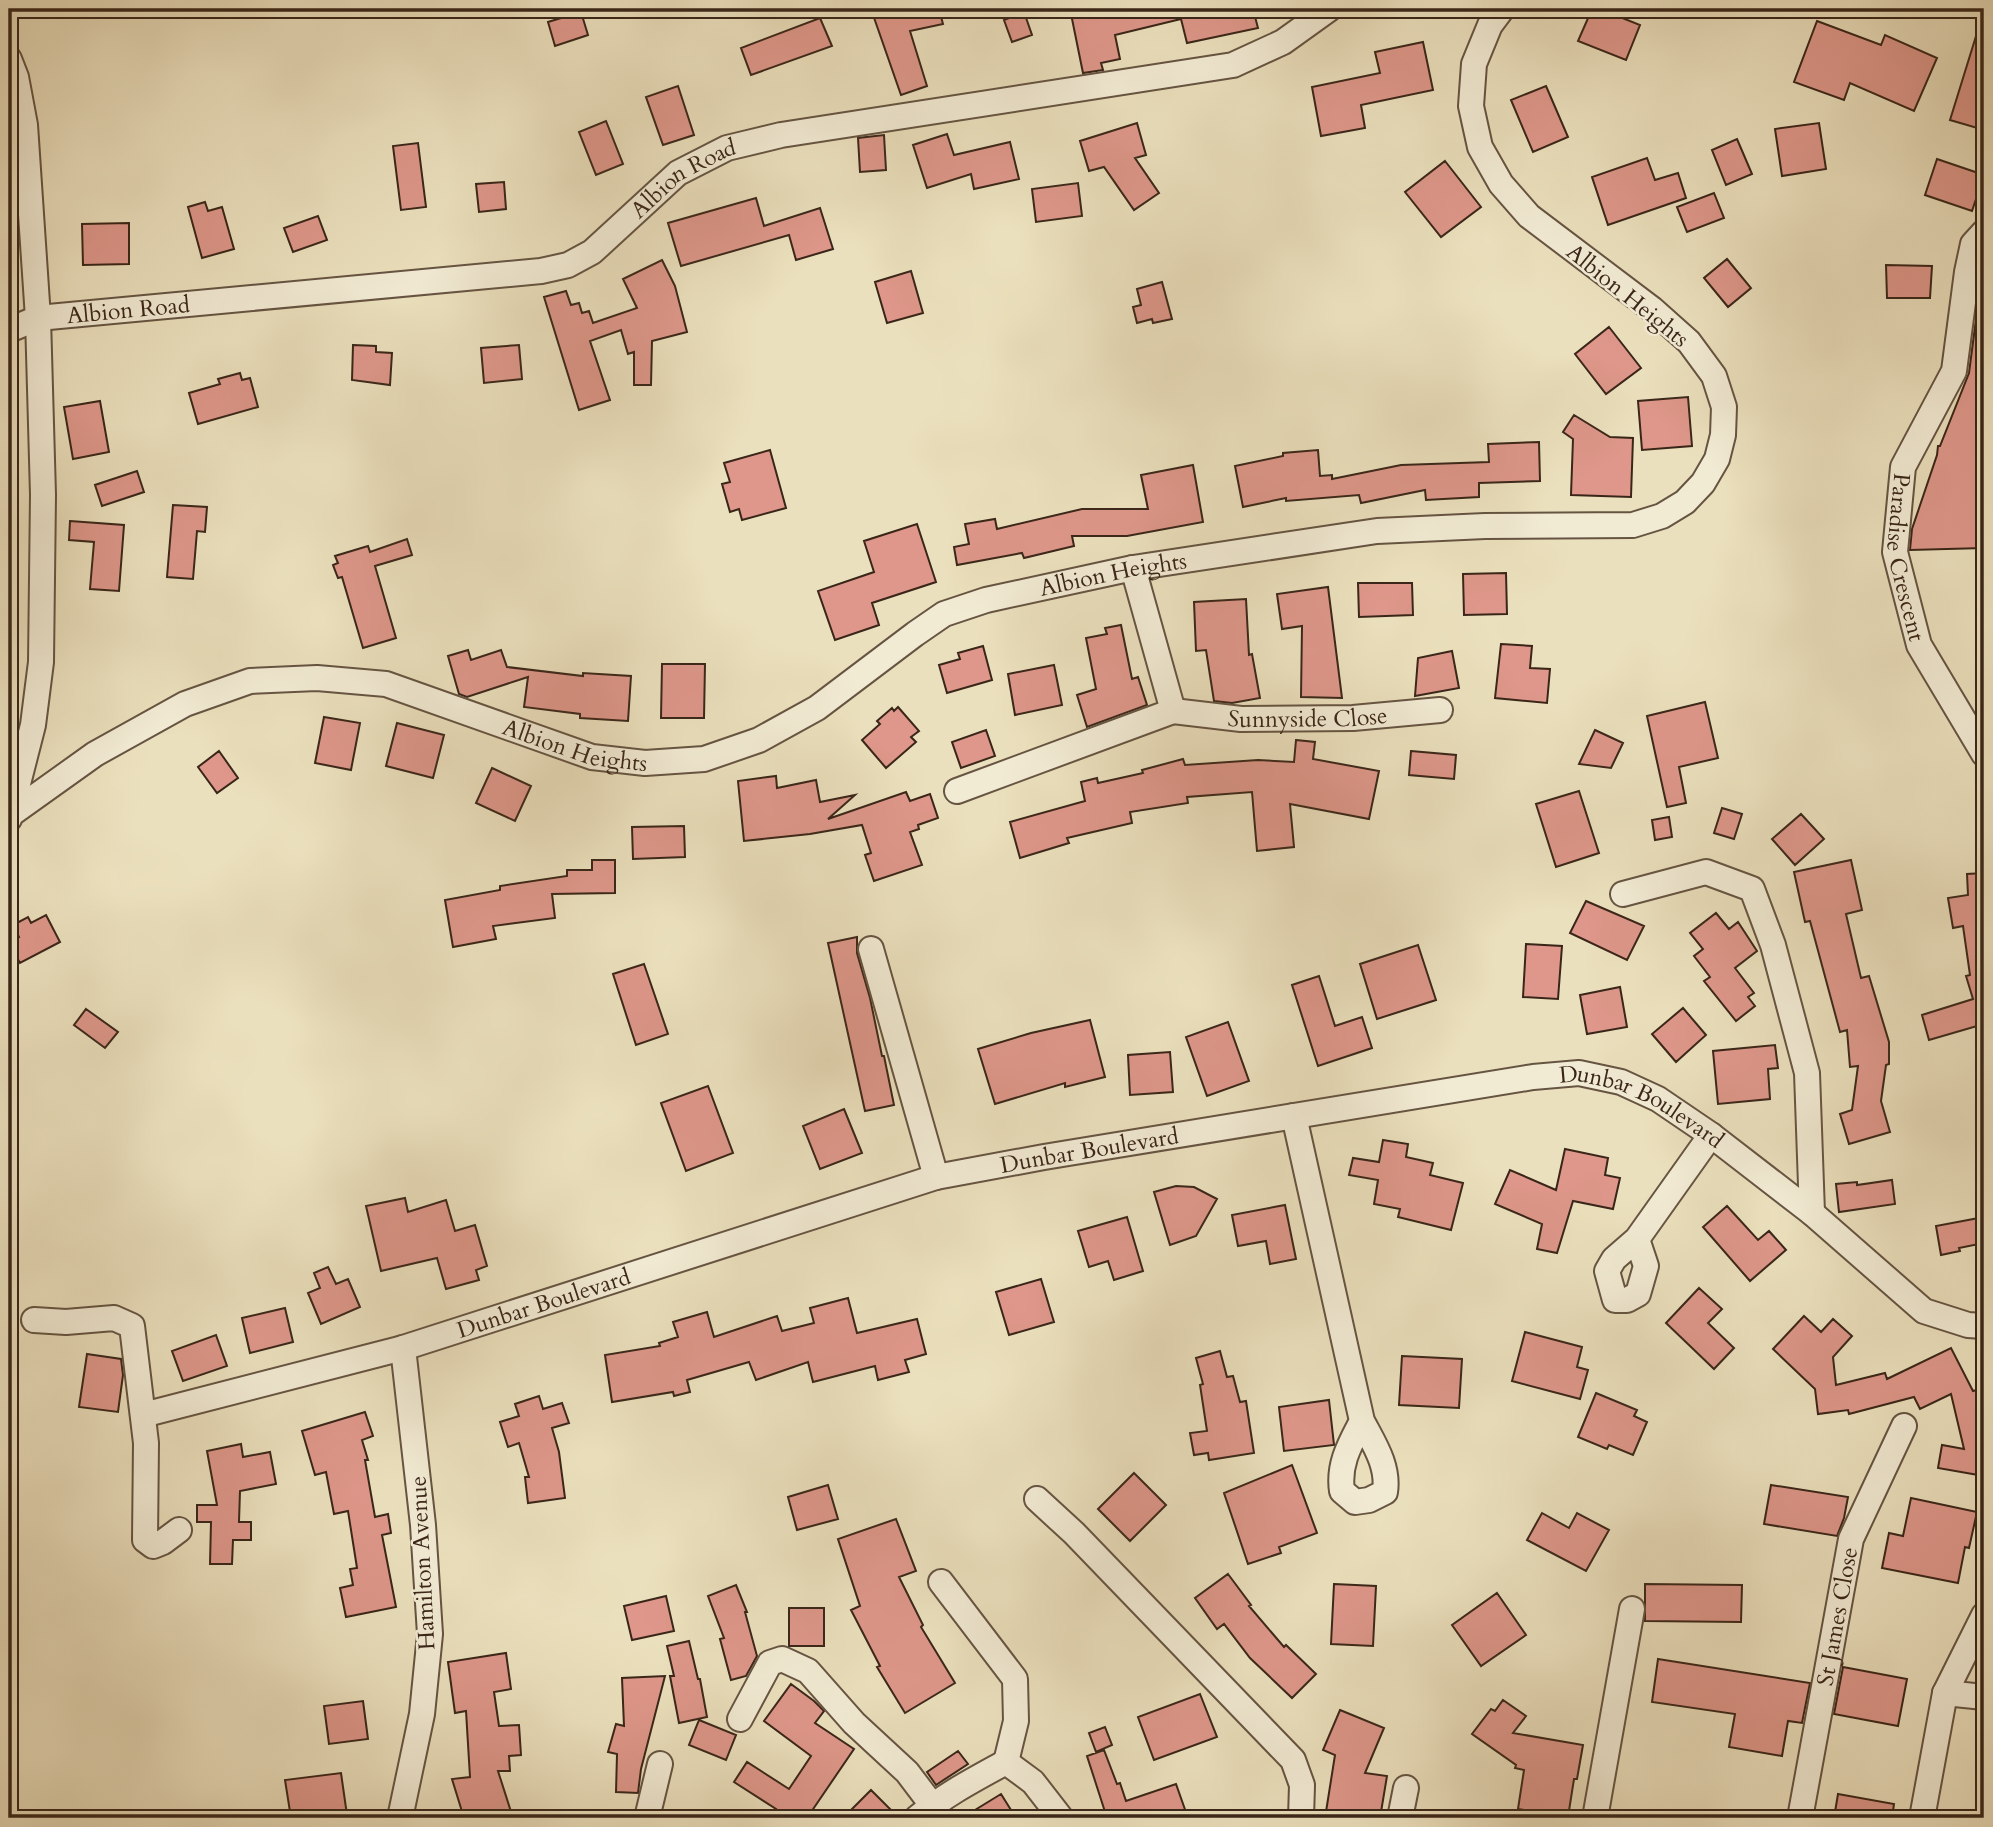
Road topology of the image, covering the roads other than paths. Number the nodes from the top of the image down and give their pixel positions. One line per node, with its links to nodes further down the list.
1 (1329, 9): 5 (street, Albion Road)
2 (1502, 9): 7 (street, Albion Heights)
3 (9, 59): 5 (street)
4 (1984, 232): 10 (street, Paradise Crescent)
5 (38, 318): 6 (street, Albion Road); 12 (street)
6 (9, 330)
7 (1133, 568): 9 (street); 12 (street, Albion Heights)
8 (1440, 710): 9 (street, Sunnyside Close)
9 (1173, 711): 11 (street, Sunnyside Close)
10 (1984, 754)
11 (957, 791)
12 (10, 816)
13 (1623, 894): 18 (street)
14 (871, 949): 17 (street)
15 (1293, 1116): 16 (street, Dunbar Boulevard); 17 (street, Dunbar Boulevard); 24 (street)
16 (1711, 1135): 18 (street, Dunbar Boulevard); 19 (street)
17 (936, 1177): 22 (street, Dunbar Boulevard)
18 (1812, 1213): 21 (street, Dunbar Boulevard)
19 (1637, 1239)
20 (34, 1320): 23 (street)
21 (1984, 1326)
22 (403, 1348): 23 (street, Dunbar Boulevard); 38 (street, Hamilton Avenue)
23 (143, 1415): 27 (street)
24 (1362, 1421)
25 (1904, 1426): 44 (street, St James Close)
26 (1037, 1499): 41 (street)
27 (179, 1530)
28 (942, 1582): 34 (street)
29 (1633, 1609): 43 (street)
30 (1984, 1615): 31 (street)
31 (1945, 1693): 32 (street); 45 (street)
32 (1984, 1697)
33 (740, 1718): 37 (street)
34 (1006, 1762): 37 (street); 40 (street)
35 (660, 1764): 39 (street)
36 (1406, 1788): 42 (street)
37 (925, 1812)
38 (400, 1818)
39 (647, 1818)
40 (1061, 1818)
41 (1301, 1818)
42 (1400, 1818)
43 (1595, 1818)
44 (1800, 1818)
45 (1922, 1818)

